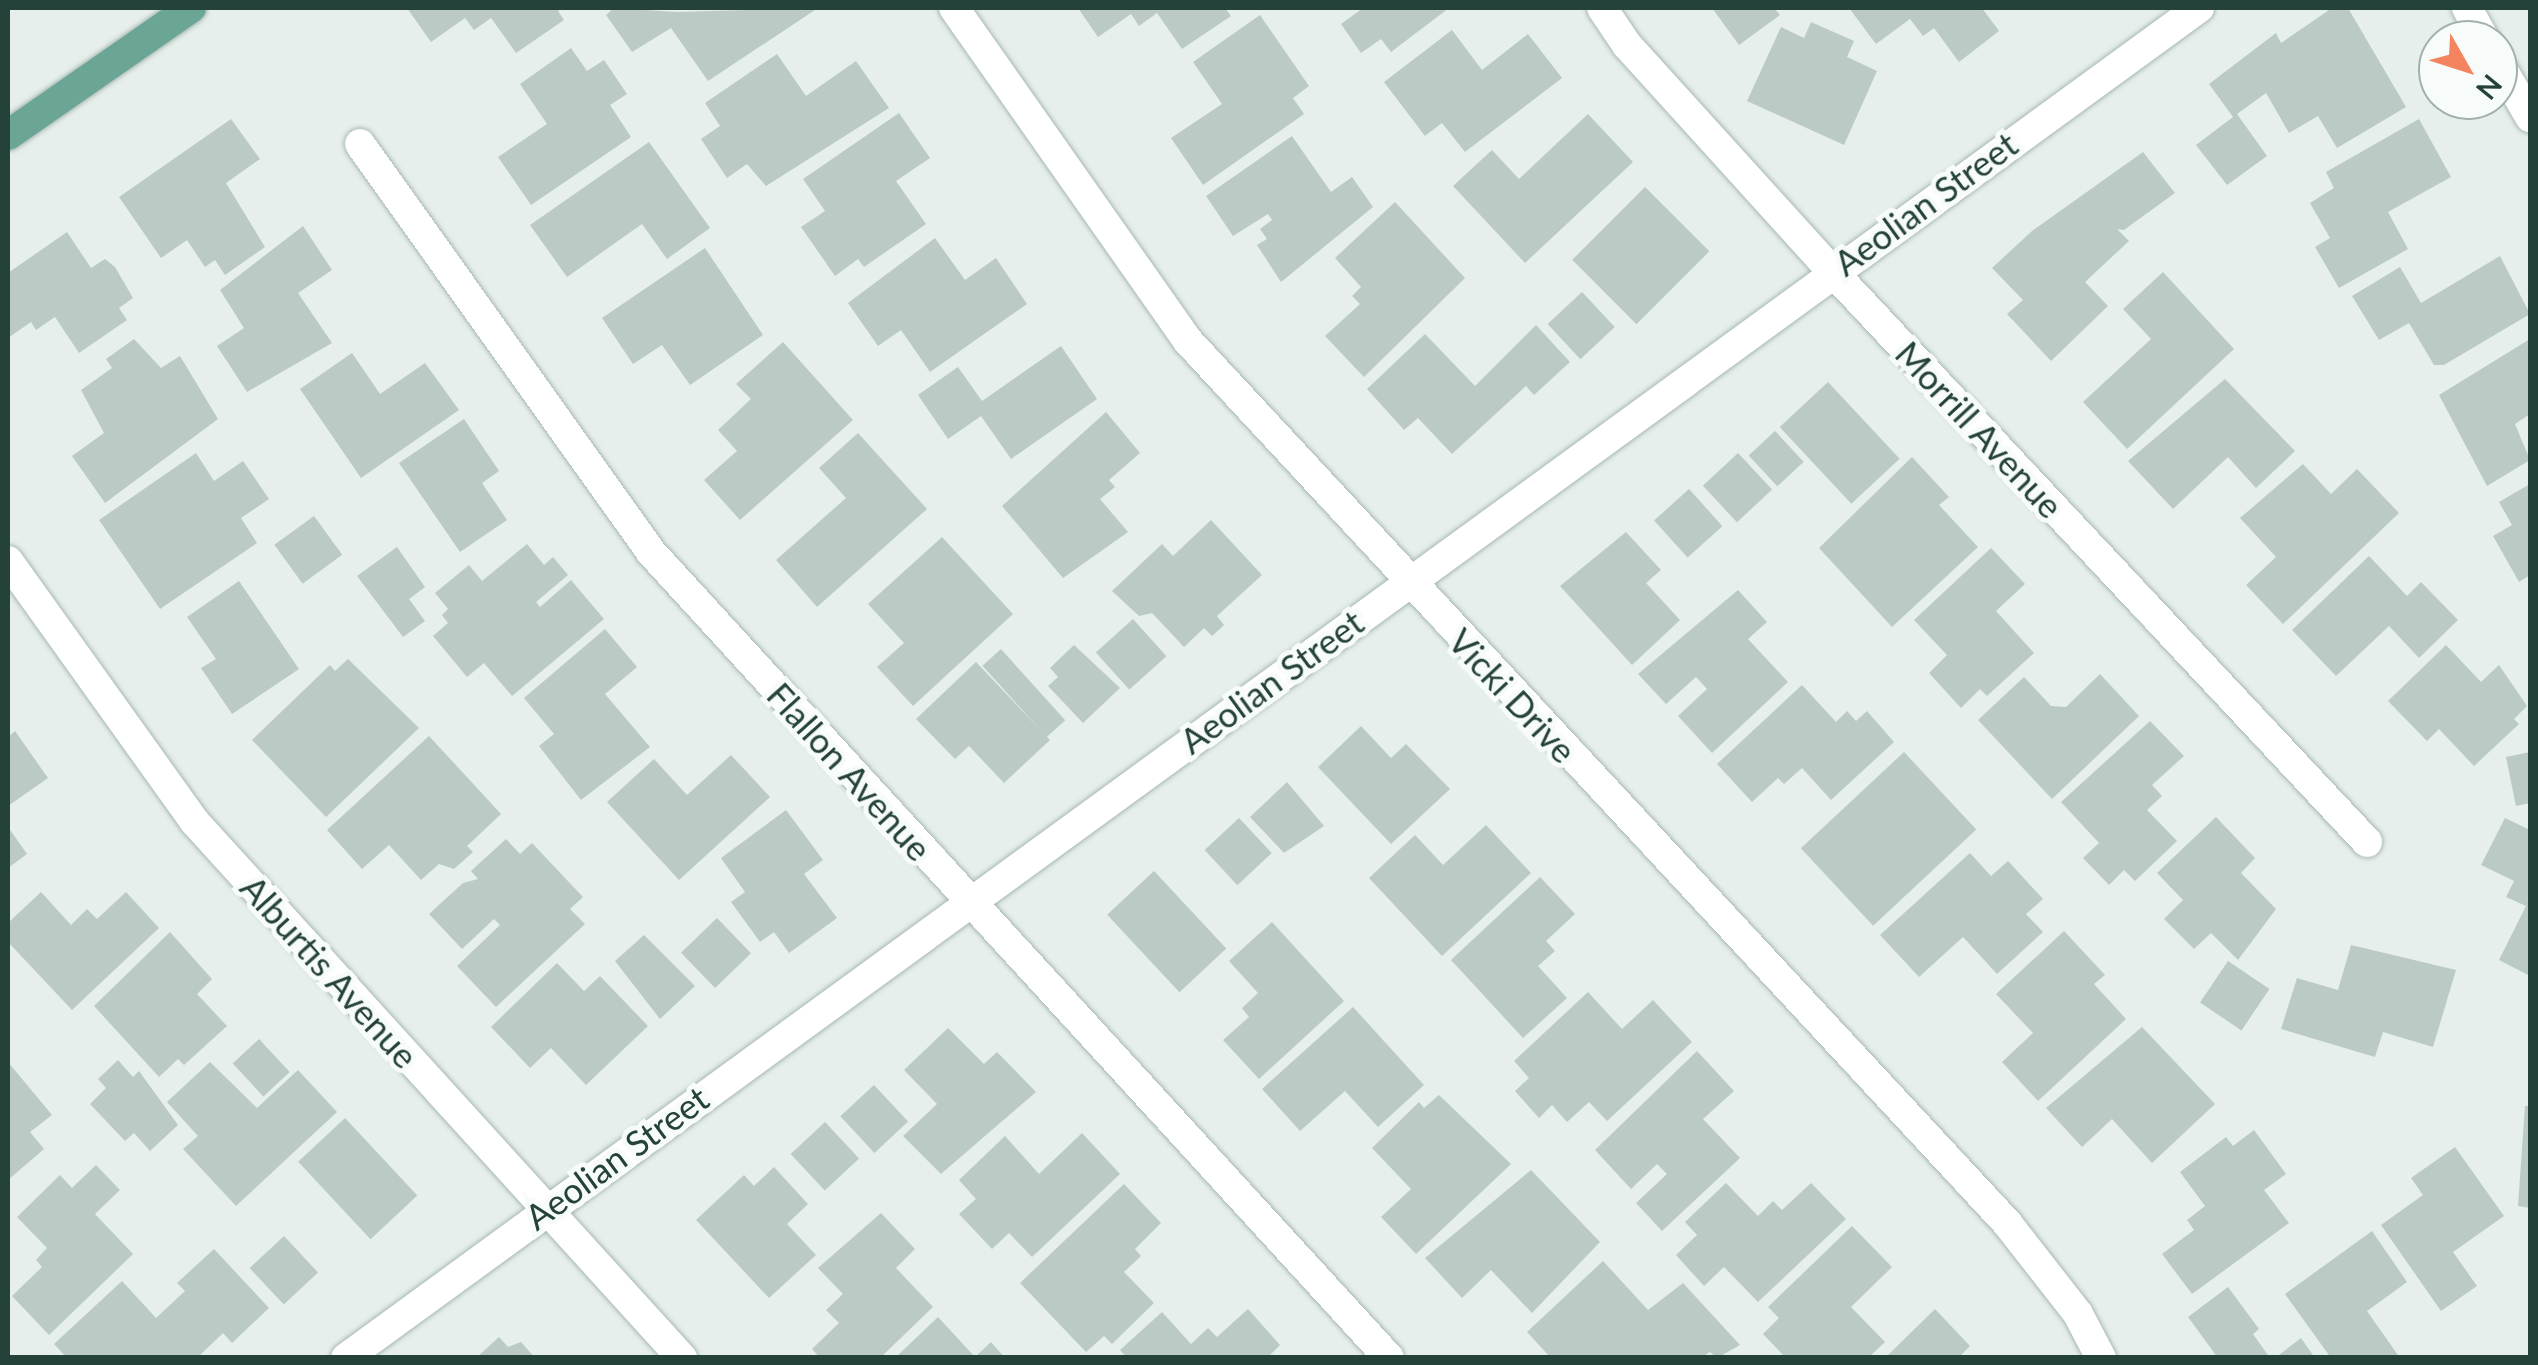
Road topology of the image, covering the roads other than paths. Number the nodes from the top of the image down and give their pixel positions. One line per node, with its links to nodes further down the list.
1 (191, 8): 5 (main road)
2 (954, 8): 9 (street, Vicki Drive)
3 (1602, 8): 7 (street, Morrill Avenue)
4 (2199, 8): 7 (street, Aeolian Street)
5 (8, 136)
6 (360, 144): 11 (street, Flallon Avenue)
7 (1831, 270): 9 (street, Aeolian Street); 10 (street, Morrill Avenue)
8 (8, 561): 12 (street, Alburtis Avenue)
9 (1408, 584): 11 (street, Aeolian Street); 16 (street, Vicki Drive)
10 (2367, 842)
11 (966, 900): 12 (street, Aeolian Street); 15 (street, Flallon Avenue)
12 (544, 1209): 13 (street, Aeolian Street); 14 (street, Alburtis Avenue)
13 (346, 1358)
14 (682, 1358)
15 (1389, 1358)
16 (2101, 1358)

